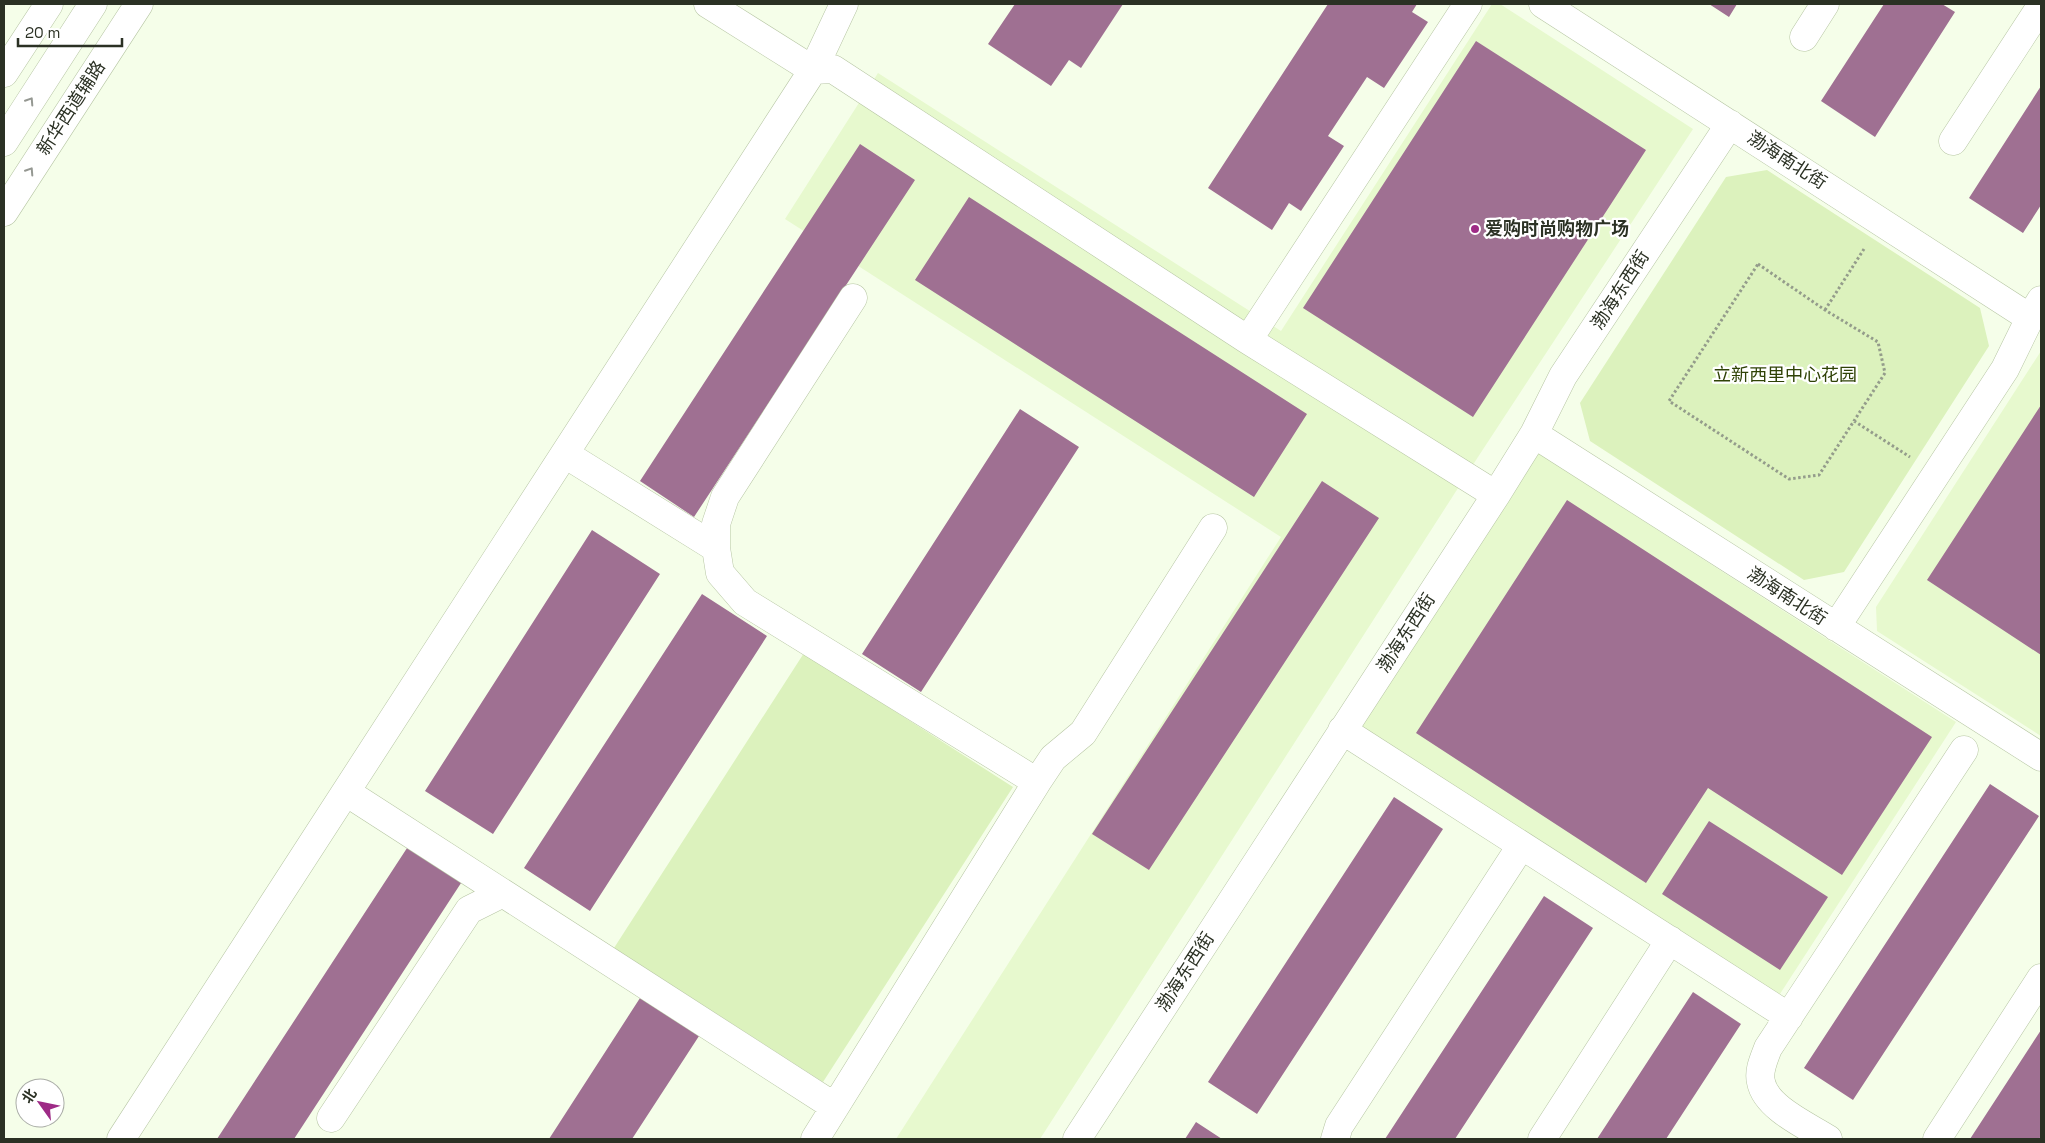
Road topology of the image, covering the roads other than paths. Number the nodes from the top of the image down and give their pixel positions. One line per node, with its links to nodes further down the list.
1 (48, 4): 12 (street)
2 (93, 4): 15 (street, one-way to 2)
3 (139, 4): 16 (street, 新华西道辅路, one-way to 3)
4 (708, 4): 11 (street)
5 (844, 4): 11 (street)
6 (1468, 4): 19 (street)
7 (1543, 4): 13 (street, 渤海南北街)
8 (1825, 4): 10 (street)
9 (2033, 12): 14 (street)
10 (1804, 37)
11 (813, 70): 19 (street); 21 (street)
12 (4, 72)
13 (1730, 124): 18 (street, 渤海南北街); 20 (street, 渤海东西街)
14 (1954, 141)
15 (4, 142)
16 (4, 212)
17 (852, 298): 24 (street)
18 (2036, 309): 25 (street)
19 (1248, 340): 22 (street)
20 (1534, 434): 22 (street, 渤海东西街); 25 (street, 渤海南北街)
21 (565, 454): 24 (street); 30 (street)
22 (1496, 495): 26 (street, 渤海东西街)
23 (1213, 528): 29 (street)
24 (716, 548): 29 (street)
25 (1836, 627): 28 (street, 渤海南北街)
26 (1342, 730): 31 (street); 40 (street, 渤海东西街)
27 (1964, 750): 35 (street)
28 (2041, 757)
29 (1037, 782): 36 (street)
30 (346, 792): 32 (street); 38 (street)
31 (1521, 846): 33 (street); 41 (street)
32 (503, 894): 36 (street); 37 (street)
33 (1670, 940): 35 (street); 42 (street)
34 (2041, 978): 44 (street)
35 (1790, 1017): 43 (street)
36 (835, 1107): 39 (street)
37 (331, 1118)
38 (121, 1139)
39 (815, 1139)
40 (1077, 1139)
41 (1335, 1139)
42 (1542, 1139)
43 (1828, 1139)
44 (1937, 1139)

